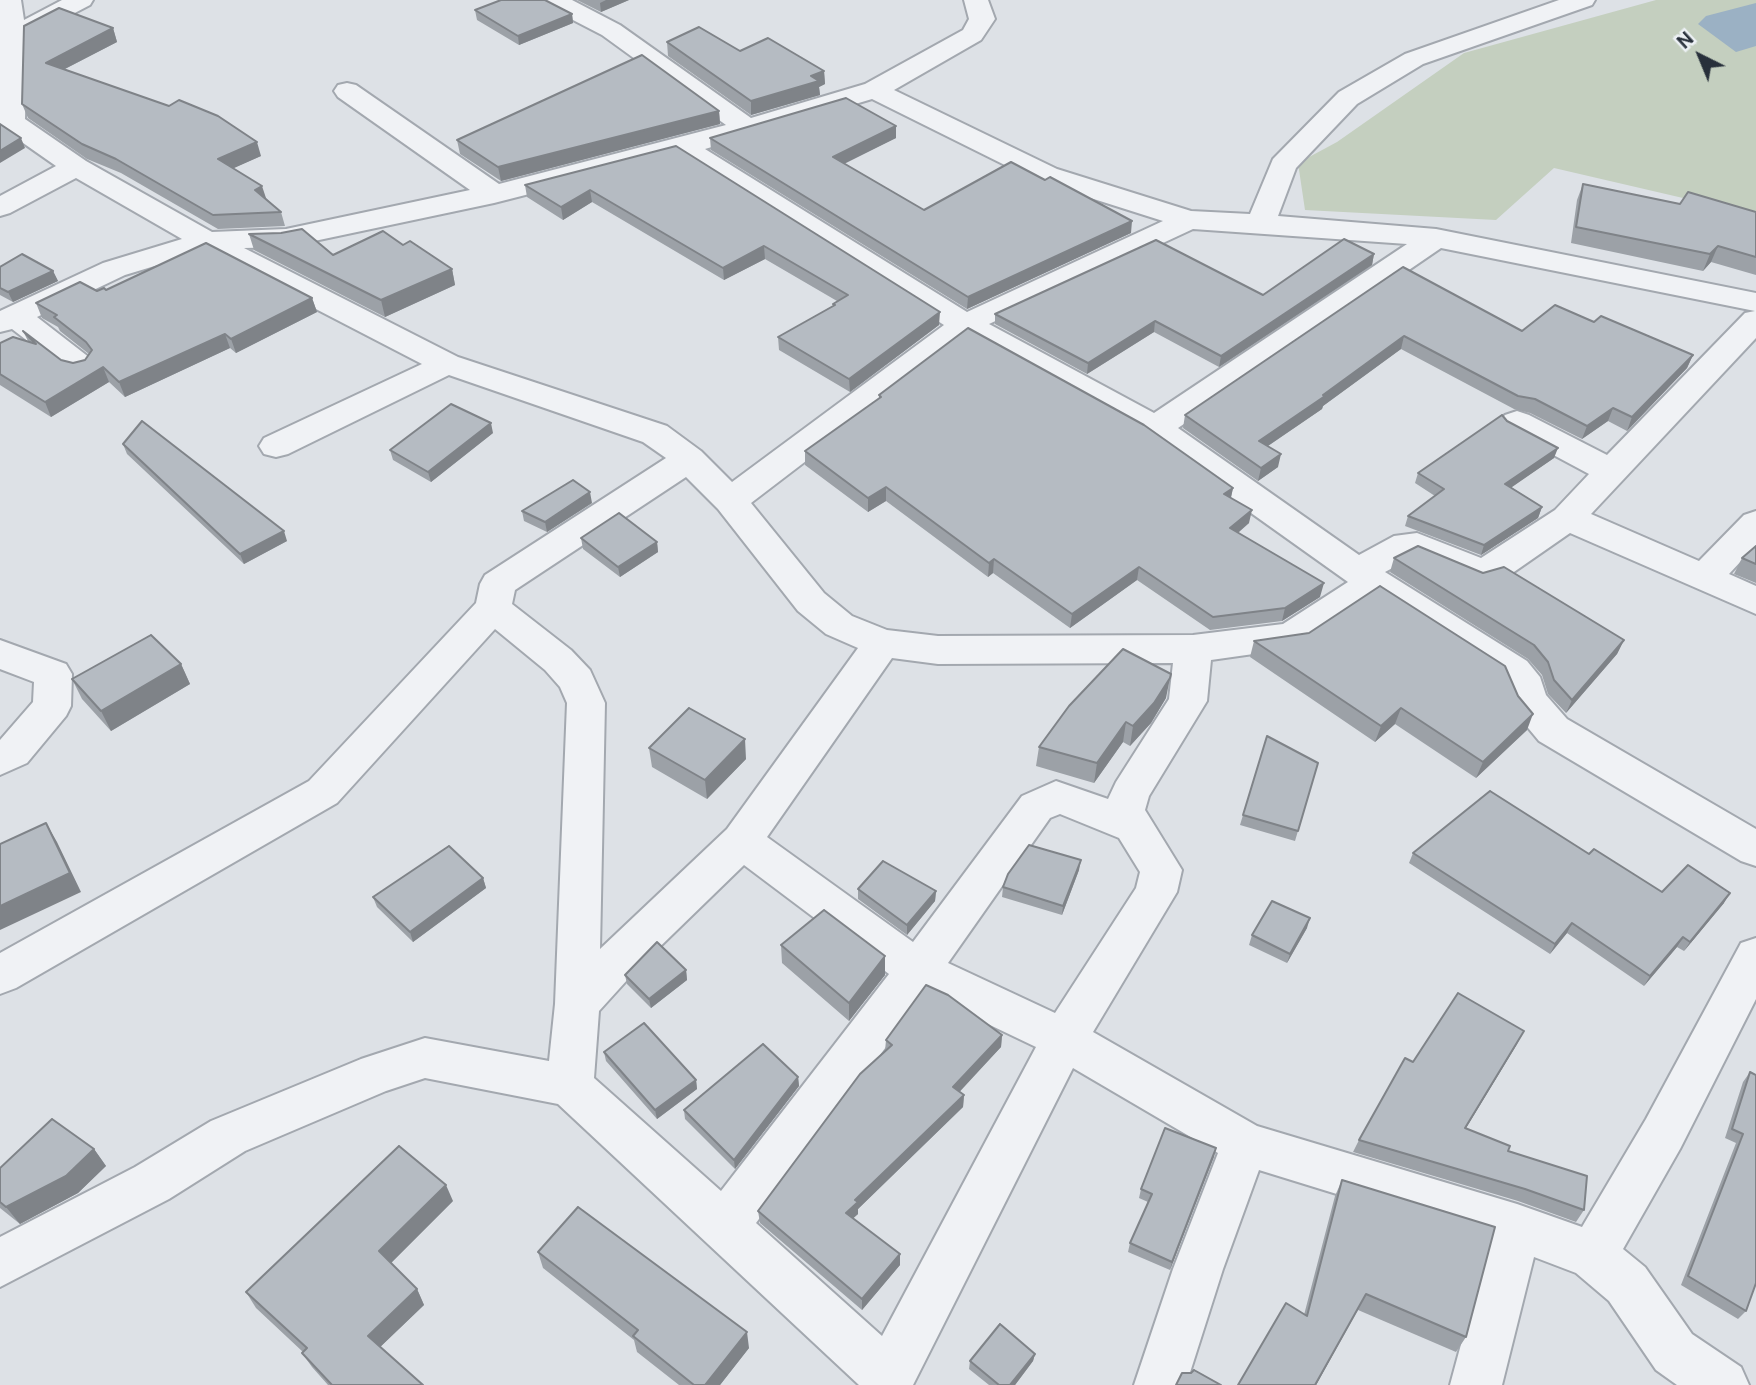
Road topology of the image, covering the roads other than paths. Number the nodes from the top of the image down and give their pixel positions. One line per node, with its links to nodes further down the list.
1 (9, 0): 6 (street)
2 (81, 0): 6 (street)
3 (553, 0): 10 (street)
4 (976, 0): 7 (street)
5 (1583, 0): 16 (street)
6 (14, 35): 9 (street)
7 (874, 90): 10 (street); 15 (street)
8 (347, 91): 13 (street)
9 (6, 123): 12 (street)
10 (748, 128): 11 (street)
11 (682, 147): 13 (street); 22 (street)
12 (76, 167): 14 (street); 18 (street)
13 (494, 194): 18 (street)
14 (0, 207)
15 (1189, 220): 16 (street); 22 (street)
16 (1261, 223): 17 (street)
17 (1436, 238): 19 (street); 26 (street)
18 (207, 241): 20 (street); 23 (street)
19 (1756, 302)
20 (7, 319): 24 (street)
21 (1756, 320): 29 (street)
22 (965, 324): 26 (street); 30 (street)
23 (447, 364): 27 (street); 28 (street)
24 (79, 365)
25 (1517, 422): 29 (street)
26 (1155, 428): 33 (street)
27 (276, 446)
28 (689, 459): 30 (street); 36 (street)
29 (1612, 472): 31 (street)
30 (730, 501): 37 (street)
31 (1567, 518): 33 (street); 34 (street)
32 (1756, 523): 34 (street)
33 (1366, 577): 38 (street); 43 (street)
34 (1704, 578): 35 (street)
35 (1756, 601)
36 (493, 608): 46 (street); 47 (street)
37 (882, 643): 38 (street); 42 (street)
38 (1193, 649): 41 (street)
39 (0, 654): 40 (street)
40 (0, 760)
41 (1133, 827): 45 (street); 48 (street)
42 (742, 841): 45 (street); 47 (street)
43 (1756, 849)
44 (1756, 956): 53 (street)
45 (918, 970): 48 (street); 51 (street)
46 (0, 975)
47 (577, 1004): 49 (street)
48 (1064, 1039): 50 (street); 55 (street)
49 (570, 1086): 51 (street); 54 (street)
50 (1245, 1144): 52 (street); 56 (street)
51 (724, 1226): 55 (street)
52 (1517, 1227): 53 (street); 57 (street)
53 (1593, 1255): 58 (street)
54 (0, 1263)
55 (894, 1381)
56 (1160, 1385)
57 (1476, 1385)
58 (1723, 1385)

